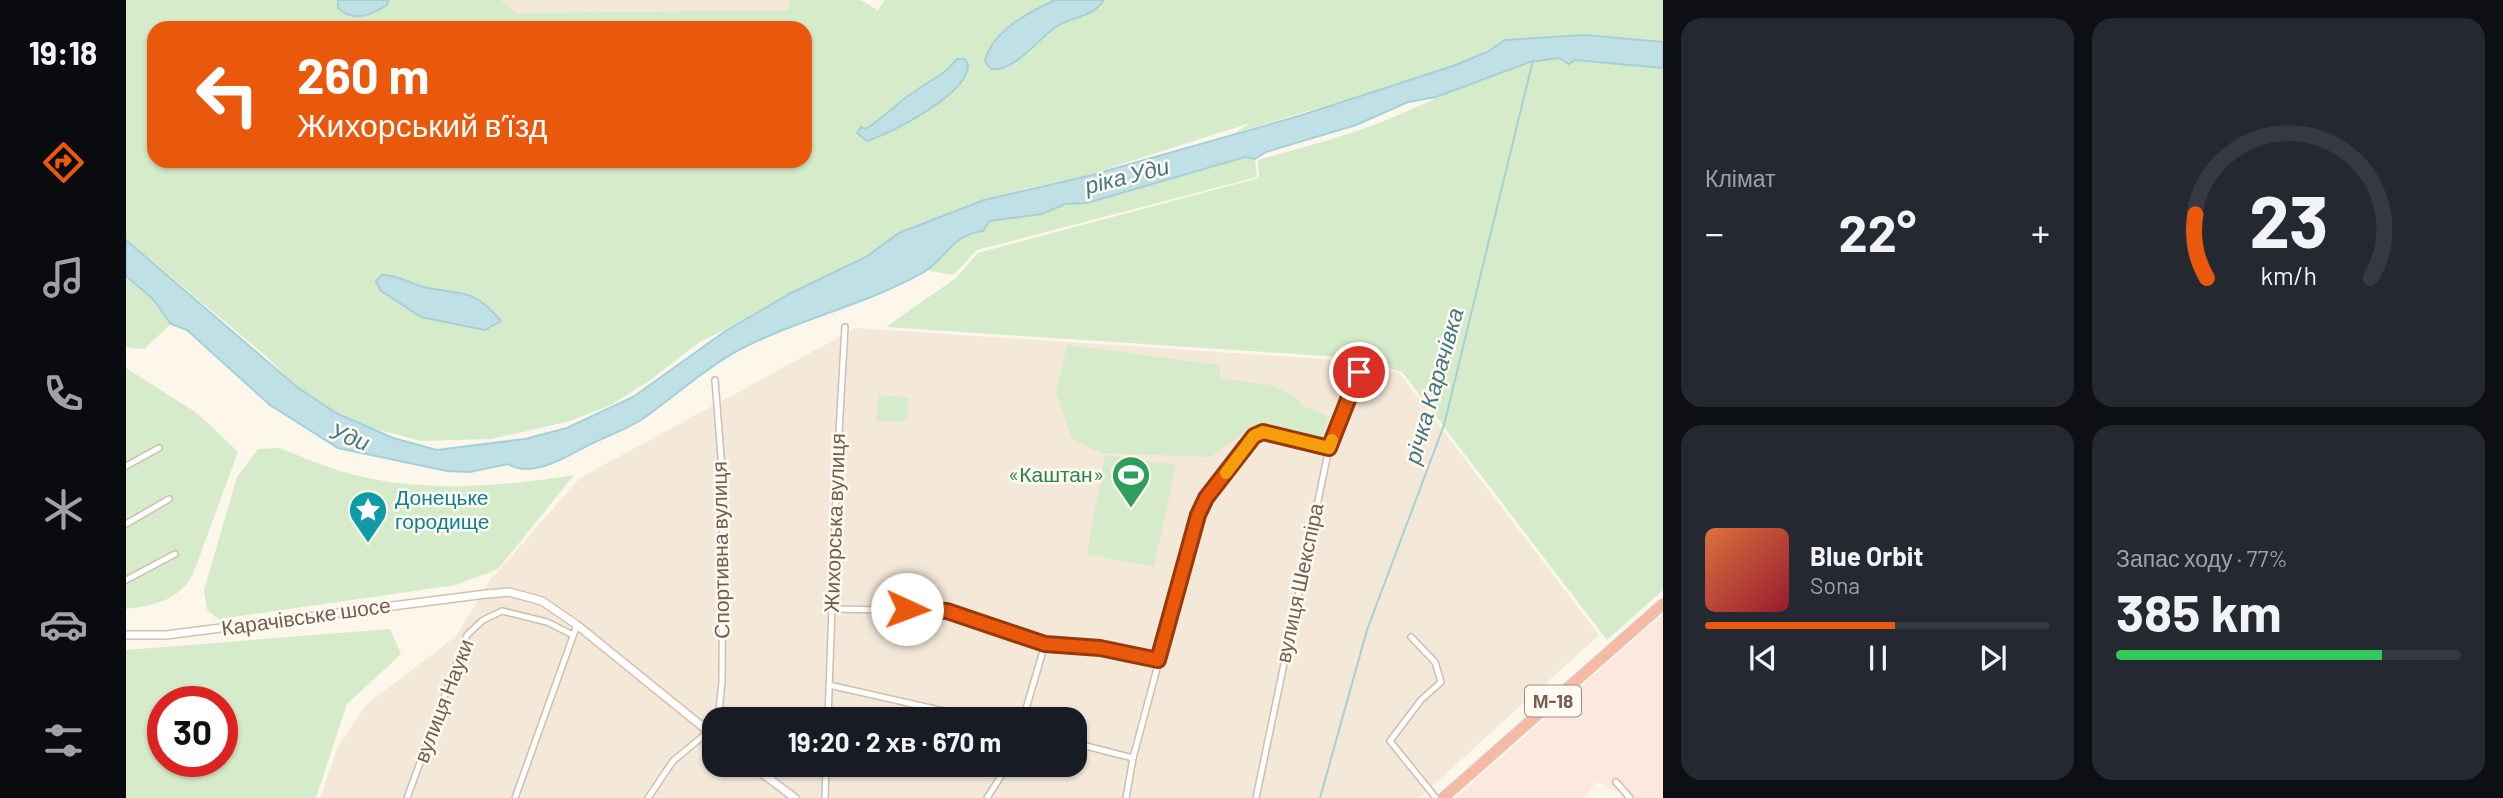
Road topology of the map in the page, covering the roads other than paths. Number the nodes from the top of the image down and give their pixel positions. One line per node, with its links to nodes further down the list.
1 (845, 327): 12 (street, Жихорська вулиця)
2 (1359, 372): 5 (street, вулиця Шекспіра)
3 (715, 380): 20 (street, Спортивна вулиця)
4 (159, 448): 6 (street)
5 (1329, 448): 18 (street); 39 (street, вулиця Шекспіра)
6 (126, 466)
7 (169, 499): 8 (street)
8 (126, 524)
9 (175, 554): 10 (street)
10 (126, 580)
11 (1663, 604): 41 (highway, М-18)
12 (831, 609): 17 (street); 19 (street, Жихорська вулиця)
13 (577, 625): 14 (main road, Карачівське шосе); 15 (street); 24 (main road, Карачівське шосе)
14 (126, 635)
15 (573, 635): 32 (street, вулиця Науки); 33 (street)
16 (1411, 637): 40 (street)
17 (1045, 644): 18 (street); 23 (street)
18 (1158, 660): 27 (street)
19 (830, 685): 21 (street, Жихорська вулиця); 22 (street)
20 (719, 707)
21 (829, 707)
22 (926, 707)
23 (1027, 707)
24 (702, 727)
25 (702, 740): 34 (street, Спортивна вулиця)
26 (1087, 746): 27 (street)
27 (1133, 758): 38 (street)
28 (767, 777): 35 (main road)
29 (826, 777): 36 (street)
30 (1000, 777): 37 (street)
31 (1616, 782): 42 (street)
32 (407, 798)
33 (515, 798)
34 (648, 798)
35 (795, 798)
36 (825, 798)
37 (987, 798)
38 (1126, 798)
39 (1255, 798)
40 (1436, 798)
41 (1443, 798)
42 (1630, 798)

